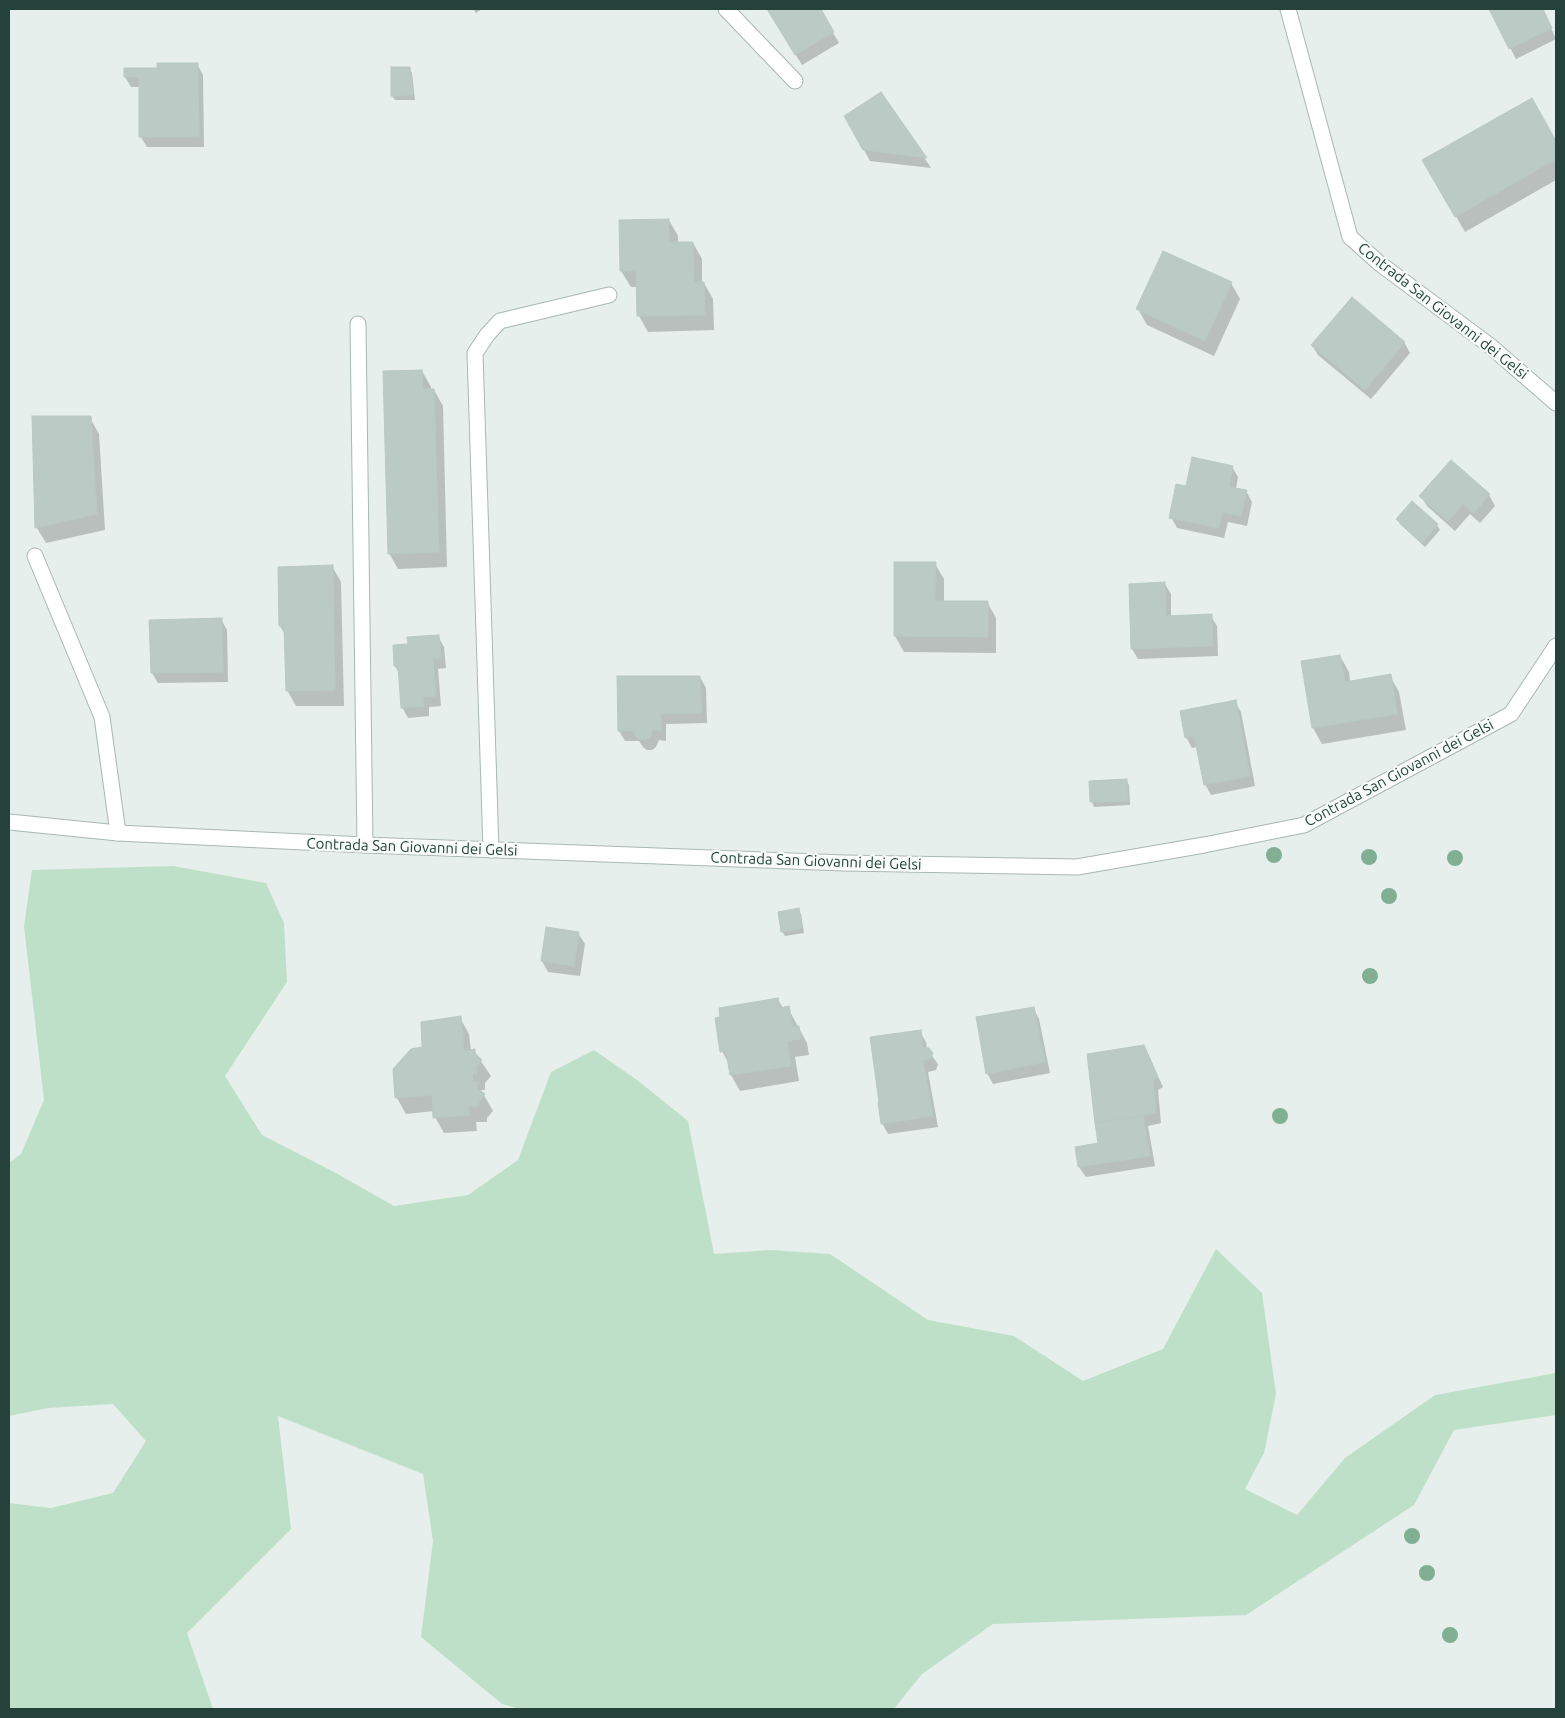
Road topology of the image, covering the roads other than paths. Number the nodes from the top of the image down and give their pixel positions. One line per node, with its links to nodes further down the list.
1 (726, 9): 3 (street)
2 (1288, 9): 6 (street, Contrada San Giovanni dei Gelsi)
3 (795, 81)
4 (609, 295): 12 (street)
5 (358, 324): 11 (street)
6 (1556, 403)
7 (35, 556): 10 (street)
8 (1556, 646): 12 (street, Contrada San Giovanni dei Gelsi)
9 (9, 822): 10 (street, Contrada San Giovanni dei Gelsi)
10 (118, 833): 11 (street, Contrada San Giovanni dei Gelsi)
11 (365, 845): 12 (street, Contrada San Giovanni dei Gelsi)
12 (490, 850)

